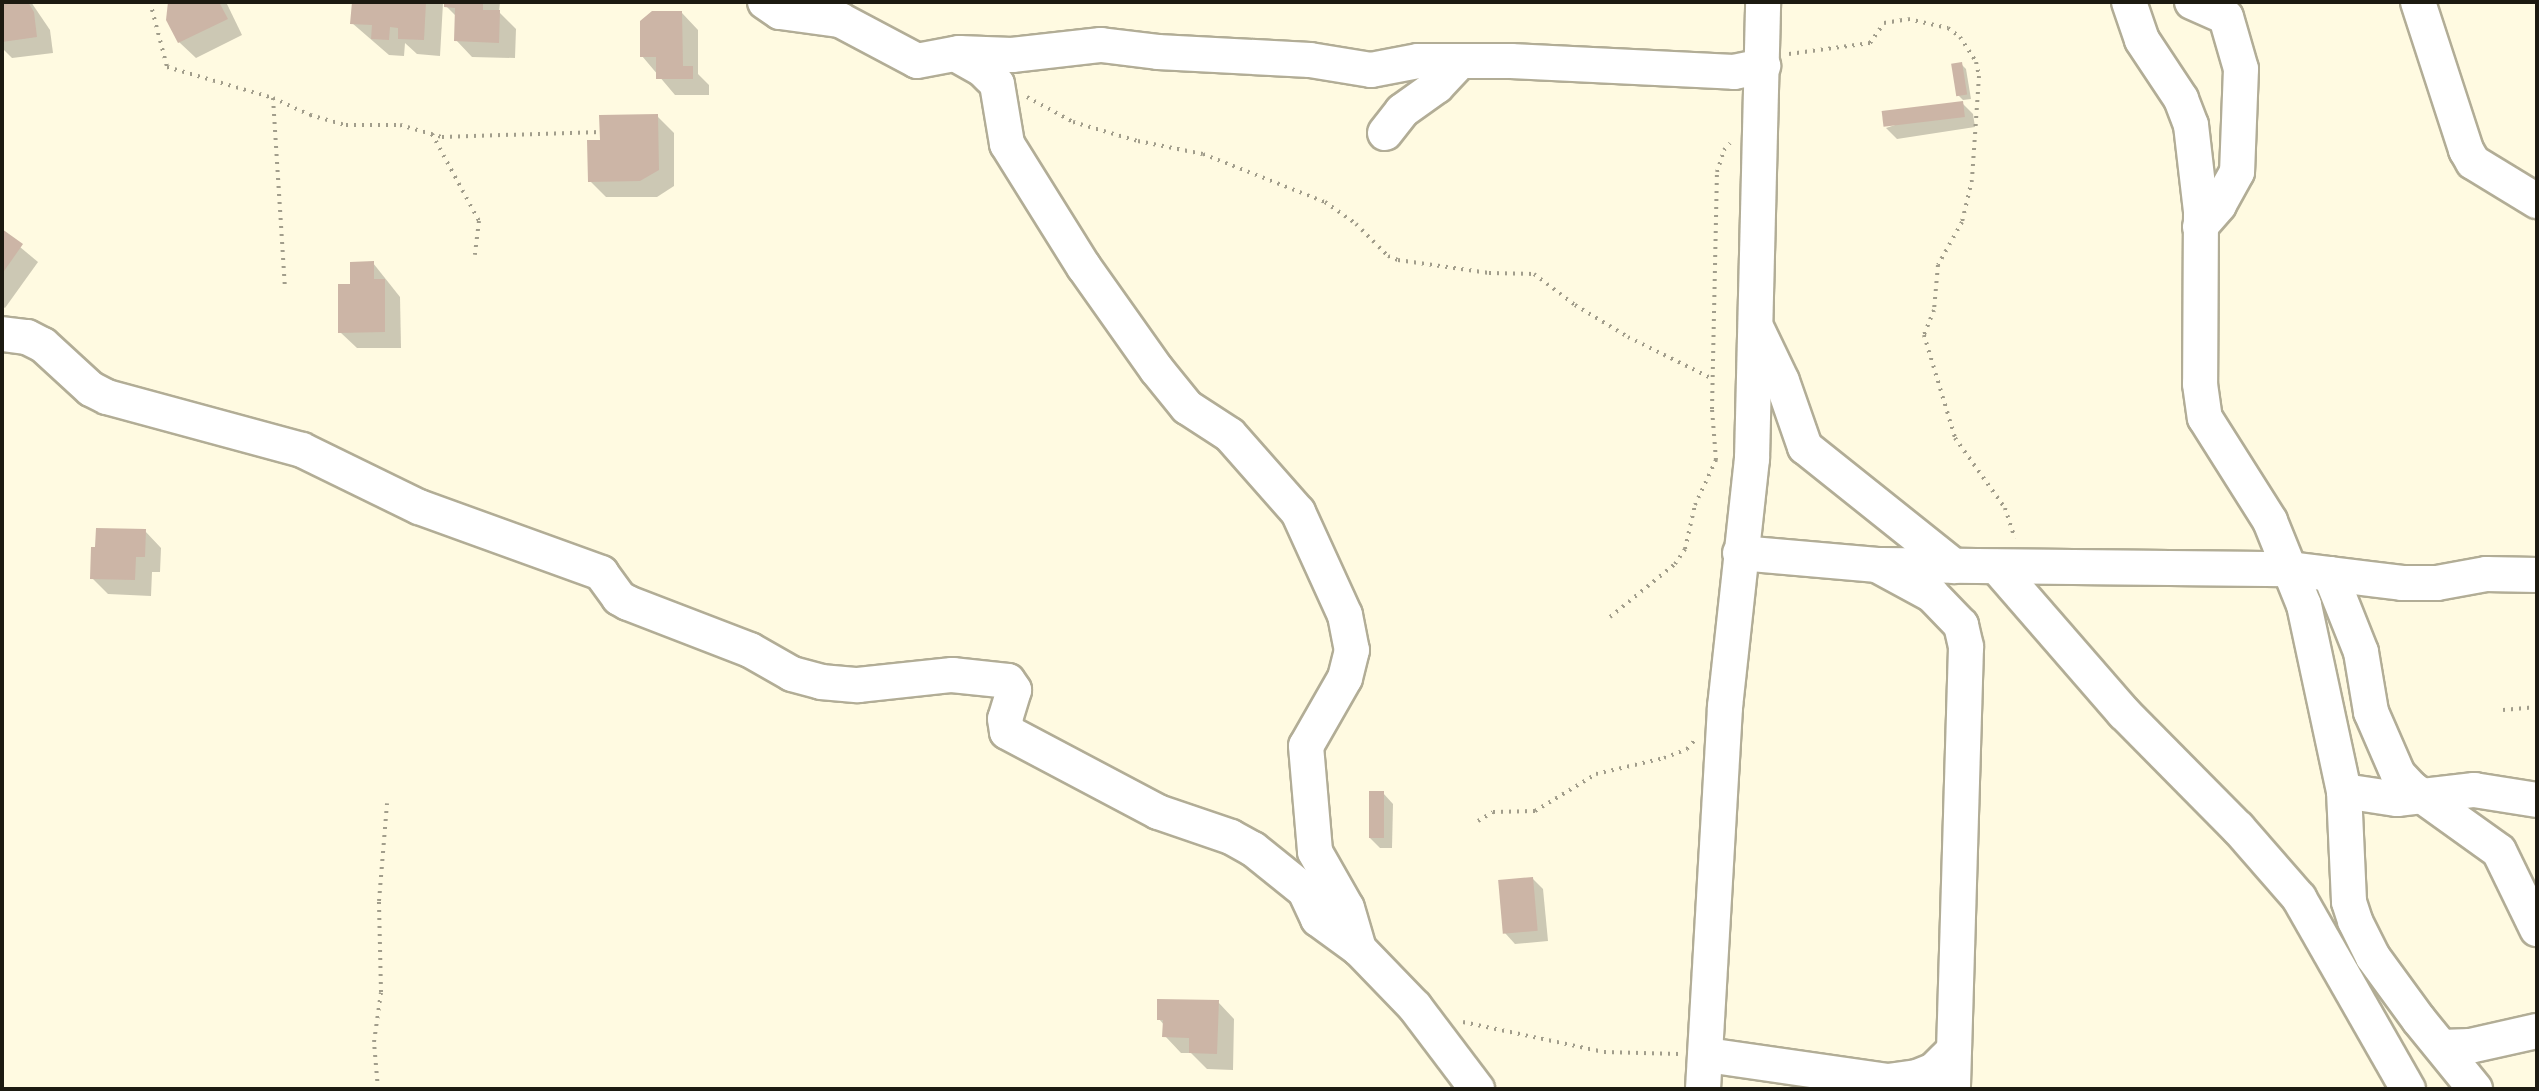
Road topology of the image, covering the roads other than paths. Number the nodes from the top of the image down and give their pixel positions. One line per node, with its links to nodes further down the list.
1 (765, 2): 8 (street)
2 (1763, 2): 7 (street)
3 (2129, 2): 12 (street)
4 (2192, 2): 6 (street)
5 (2418, 2): 11 (street)
6 (2228, 10): 12 (street)
7 (1763, 52): 9 (street); 13 (street)
8 (955, 54): 9 (street); 26 (street)
9 (1459, 62): 10 (street)
10 (1385, 133)
11 (2534, 196)
12 (2200, 227): 19 (street)
13 (1756, 326): 15 (street); 17 (street)
14 (2, 334): 26 (street)
15 (1740, 553): 16 (street); 30 (street)
16 (1877, 565): 17 (street); 29 (street)
17 (1954, 566): 18 (street)
18 (2011, 567): 19 (street); 34 (street)
19 (2290, 569): 20 (street); 22 (street)
20 (2330, 574): 21 (street); 23 (street)
21 (2537, 575)
22 (2344, 791): 23 (street); 28 (street)
23 (2423, 796): 24 (street); 25 (street)
24 (2537, 800)
25 (2537, 929)
26 (1359, 949): 32 (street)
27 (2537, 1031): 28 (street)
28 (2442, 1047): 35 (street)
29 (1954, 1050): 30 (street); 31 (street)
30 (1707, 1055): 33 (street)
31 (1957, 1088)
32 (1477, 1089)
33 (1703, 1089)
34 (2408, 1089)
35 (2475, 1089)

